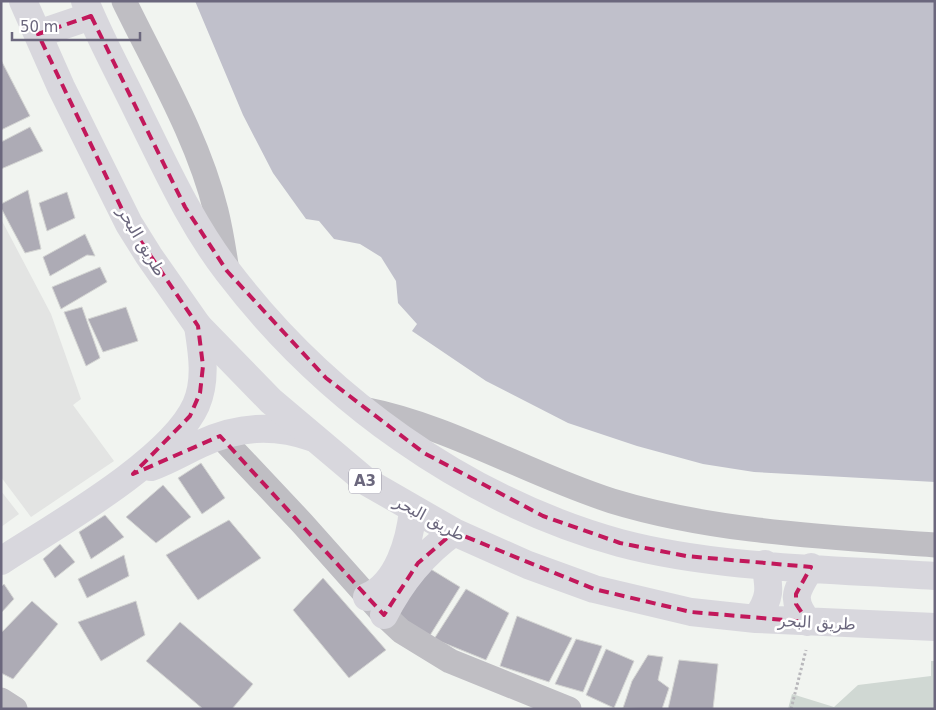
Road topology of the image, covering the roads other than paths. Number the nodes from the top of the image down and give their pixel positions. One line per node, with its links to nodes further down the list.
1 (23, 1): 4 (main road, طريق البحر / A3)
2 (124, 1): 5 (street)
3 (88, 9): 4 (main road); 5 (main road)
4 (38, 34): 6 (main road, طريق البحر / A3)
5 (227, 271): 7 (main road)
6 (198, 326): 8 (main road); 9 (main road, طريق البحر / A3)
7 (363, 409): 12 (street); 14 (main road)
8 (201, 435): 9 (main road); 13 (main road); 17 (street)
9 (314, 438): 10 (main road, طريق البحر / A3)
10 (412, 510): 11 (main road, طريق البحر / A3); 17 (main road)
11 (454, 532): 17 (main road); 18 (main road, طريق البحر / A3)
12 (935, 545)
13 (1, 561)
14 (765, 564): 15 (main road); 18 (main road)
15 (811, 567): 16 (main road); 19 (main road)
16 (935, 576)
17 (375, 606): 23 (street)
18 (756, 619): 19 (main road, طريق البحر / A3)
19 (808, 622): 20 (main road, طريق البحر / A3)
20 (935, 627)
21 (1, 700): 22 (street)
22 (15, 709)
23 (569, 709)

